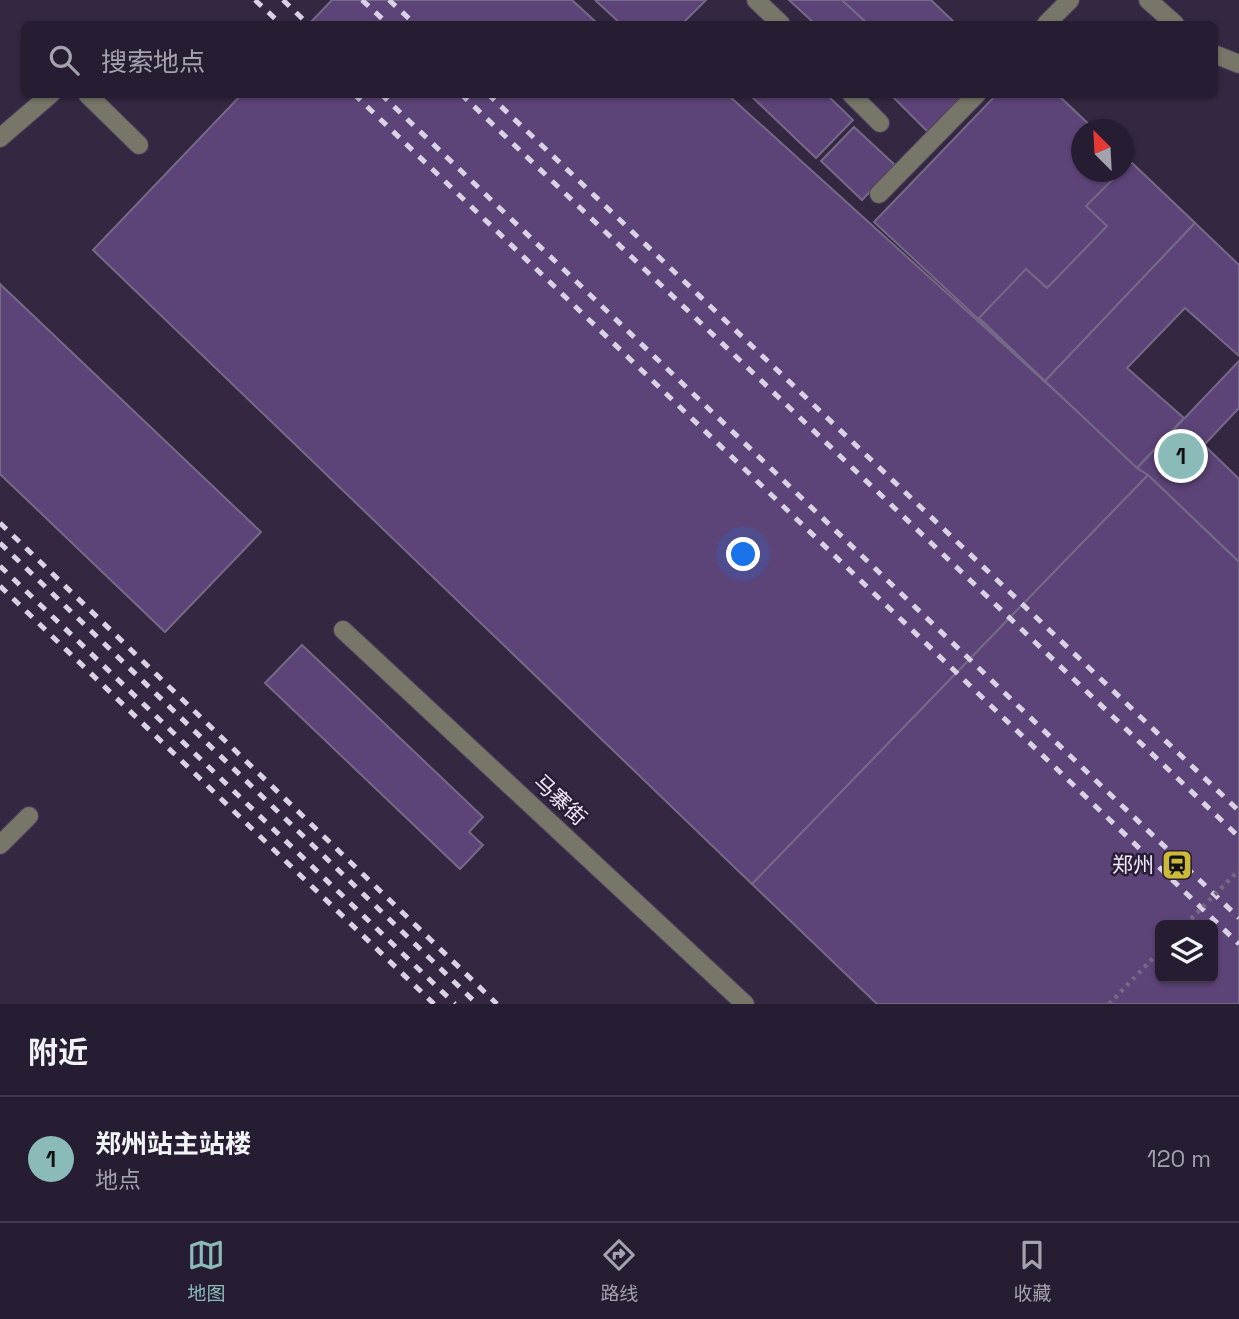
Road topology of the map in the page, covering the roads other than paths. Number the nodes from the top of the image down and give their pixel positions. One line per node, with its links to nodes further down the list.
1 (756, 0): 4 (street)
2 (1070, 0): 5 (street)
3 (1147, 0): 6 (street)
4 (778, 21)
5 (1049, 21)
6 (1172, 21)
7 (1218, 56): 8 (street)
8 (1239, 64)
9 (46, 98): 14 (street)
10 (91, 98): 15 (street)
11 (855, 98): 13 (street)
12 (973, 98): 16 (street)
13 (880, 123)
14 (0, 138)
15 (139, 145)
16 (879, 194)
17 (344, 630): 20 (street, 马寨街)
18 (29, 816): 19 (street)
19 (0, 845)
20 (745, 1004)

